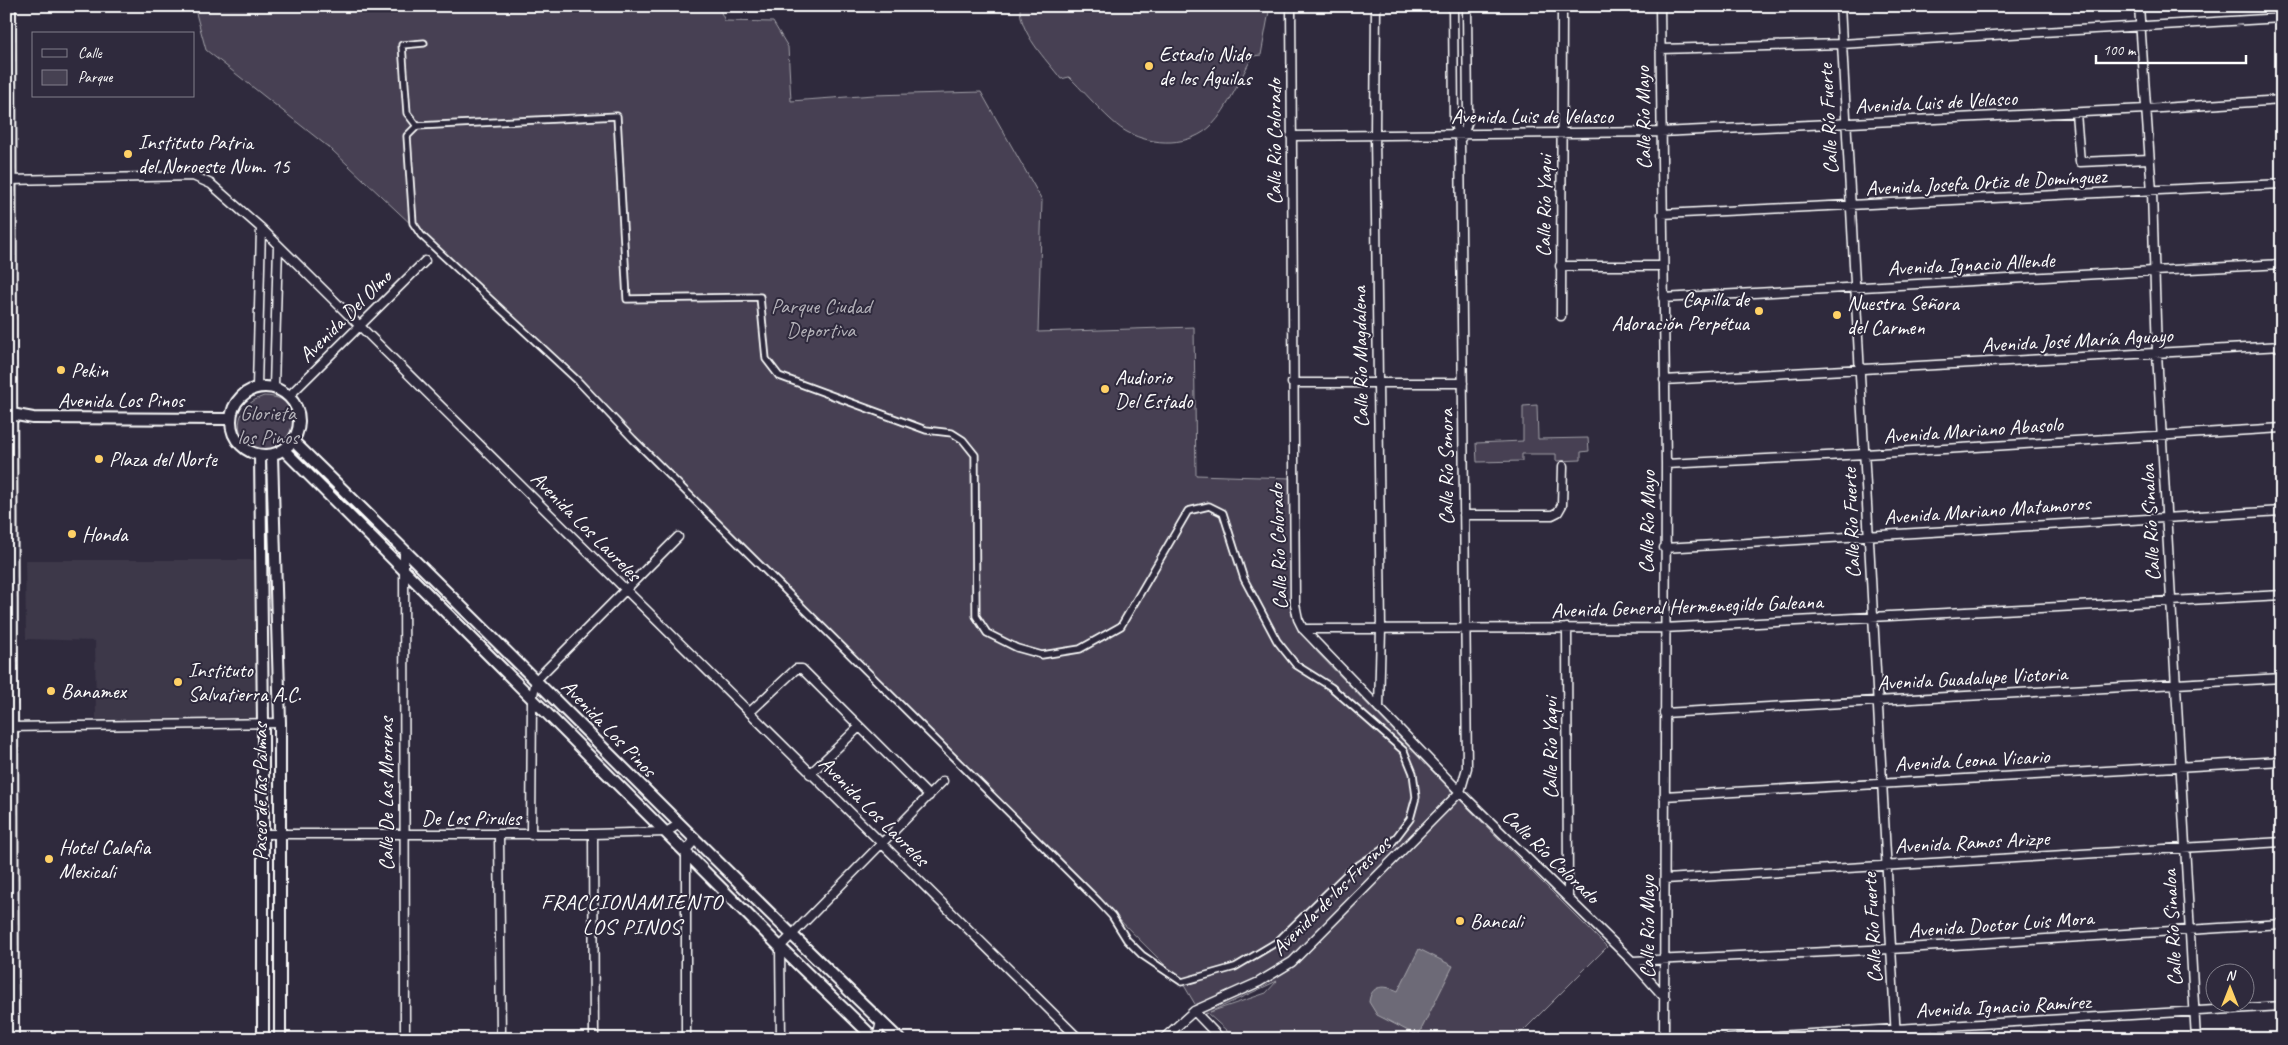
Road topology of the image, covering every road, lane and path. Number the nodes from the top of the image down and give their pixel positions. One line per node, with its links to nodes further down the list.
1 (10, 6): 15 (main road)
2 (1291, 6): 24 (street, Calle Río Colorado)
3 (1376, 6): 22 (street, Calle Río Magdalena)
4 (1453, 6): 25 (street, Calle Río Sonora)
5 (1467, 6): 25 (street, Calle Río Sonora)
6 (1562, 6): 23 (street, Calle Río Yaqui)
7 (1660, 6): 14 (street, Calle Río Mayo)
8 (1840, 6): 13 (street, Calle Río Fuerte)
9 (2139, 6): 11 (street, Calle Río Sinaloa)
10 (2282, 18): 11 (street)
11 (2140, 26): 13 (street); 17 (street, Calle Río Sinaloa)
12 (424, 43): 20 (street)
13 (1842, 44): 14 (street); 19 (street, Calle Río Fuerte)
14 (1660, 49): 21 (street, Calle Río Mayo)
15 (8, 93): 27 (main road)
16 (2282, 100): 17 (street, Avenida Luis de Velasco)
17 (2146, 109): 18 (street, Avenida Luis de Velasco); 26 (street, Calle Río Sinaloa)
18 (2076, 113): 19 (street, Avenida Luis de Velasco); 26 (street)
19 (1846, 124): 21 (street, Avenida Luis de Velasco); 30 (street, Calle Río Fuerte)
20 (416, 126): 20 (street)
21 (1661, 132): 23 (street, Avenida Luis de Velasco); 31 (street, Calle Río Mayo)
22 (1375, 134): 24 (street, Avenida Luis de Velasco); 25 (street, Avenida Luis de Velasco); 48 (street, Calle Río Magdalena)
23 (1562, 134): 25 (street, Avenida Luis de Velasco); 36 (street, Calle Río Yaqui)
24 (1291, 136): 47 (street, Calle Río Colorado)
25 (1460, 136): 49 (street, Calle Río Sonora)
26 (2150, 159): 29 (street, Calle Río Sinaloa)
27 (9, 180): 32 (street, Avenida Los Laureles); 53 (main road)
28 (2282, 184): 29 (street, Avenida Josefa Ortiz de Domínguez)
29 (2152, 192): 30 (street, Avenida Josefa Ortiz de Domínguez); 38 (street, Calle Río Sinaloa)
30 (1850, 205): 31 (street, Avenida Josefa Ortiz de Domínguez); 39 (street, Calle Río Fuerte)
31 (1662, 214): 37 (street, Calle Río Mayo)
32 (261, 228): 33 (street, Avenida Los Laureles); 50 (street)
33 (278, 246): 42 (street, Avenida Los Laureles); 51 (street)
34 (425, 260): 42 (street, Avenida Del Olmo)
35 (2282, 264): 38 (street, Avenida Ignacio Allende)
36 (1560, 266): 37 (street); 41 (street, Calle Río Yaqui)
37 (1663, 266): 40 (street, Calle Río Mayo)
38 (2154, 271): 39 (street, Avenida Ignacio Allende); 44 (street, Calle Río Sinaloa)
39 (1854, 288): 40 (street, Avenida Ignacio Allende); 45 (street, Calle Río Fuerte)
40 (1663, 298): 46 (street, Calle Río Mayo)
41 (1561, 316)
42 (359, 326): 52 (street, Avenida Del Olmo); 72 (street, Avenida Los Laureles)
43 (2282, 346): 44 (street, Avenida José María Aguayo)
44 (2158, 353): 45 (street, Avenida José María Aguayo); 56 (street, Calle Río Sinaloa)
45 (1859, 369): 46 (street, Avenida José María Aguayo); 59 (street, Calle Río Fuerte)
46 (1664, 380): 62 (street, Calle Río Mayo)
47 (1292, 383): 48 (street); 78 (street, Calle Río Colorado)
48 (1378, 383): 49 (street); 79 (street, Calle Río Magdalena)
49 (1463, 383): 65 (street, Calle Río Sonora)
50 (257, 387): 51 (street); 54 (street)
51 (274, 387): 52 (street)
52 (289, 396): 57 (street)
53 (9, 413): 54 (street, Avenida Los Pinos); 91 (main road)
54 (230, 420): 60 (street)
55 (2282, 428): 56 (street, Avenida Mariano Abasolo)
56 (2163, 435): 59 (street, Avenida Mariano Abasolo); 66 (street, Calle Río Sinaloa)
57 (293, 442): 58 (street); 70 (street, Avenida Los Pinos)
58 (284, 450): 61 (street); 71 (street, Avenida Los Pinos)
59 (1865, 454): 62 (street, Avenida Mariano Abasolo); 67 (street, Calle Río Fuerte)
60 (260, 455): 61 (street); 89 (street, Paseo de las Palmas)
61 (272, 455): 90 (street, Paseo de las Palmas)
62 (1666, 464): 69 (street, Calle Río Mayo)
63 (1563, 466): 65 (street)
64 (2282, 510): 66 (street, Avenida Mariano Matamoros)
65 (1464, 515): 80 (street, Calle Río Sonora)
66 (2167, 517): 67 (street, Avenida Mariano Matamoros); 74 (street, Calle Río Sinaloa)
67 (1869, 535): 69 (street, Avenida Mariano Matamoros); 75 (street, Calle Río Fuerte)
68 (678, 537): 72 (street)
69 (1664, 548): 77 (street, Calle Río Mayo)
70 (404, 550): 71 (street, Calle De Las Moreras); 82 (street, Avenida Los Pinos)
71 (405, 569): 84 (street, Avenida Los Pinos); 108 (street, Calle De Las Moreras)
72 (627, 591): 82 (street); 87 (street, Avenida Los Laureles)
73 (2282, 595): 74 (street, Avenida General Hermenegildo Galeana)
74 (2171, 601): 75 (street, Avenida General Hermenegildo Galeana); 83 (street, Calle Río Sinaloa)
75 (1872, 618): 77 (street, Avenida General Hermenegildo Galeana); 85 (street, Calle Río Fuerte)
76 (1567, 628): 77 (street, Avenida General Hermenegildo Galeana); 80 (street, Avenida General Hermenegildo Galeana); 117 (street, Calle Río Yaqui)
77 (1664, 628): 88 (street, Calle Río Mayo)
78 (1303, 629): 79 (street, Avenida General Hermenegildo Galeana); 86 (street, Calle Río Colorado)
79 (1380, 629): 80 (street, Avenida General Hermenegildo Galeana); 86 (street, Calle Río Magdalena)
80 (1465, 629): 98 (street, Calle Río Sonora)
81 (2282, 678): 83 (street, Avenida Guadalupe Victoria)
82 (536, 680): 84 (street); 101 (street, Avenida Los Pinos)
83 (2176, 684): 85 (street, Avenida Guadalupe Victoria); 94 (street, Calle Río Sinaloa)
84 (532, 700): 102 (street, Avenida Los Pinos); 107 (street)
85 (1876, 701): 88 (street, Avenida Guadalupe Victoria); 97 (street, Calle Río Fuerte)
86 (1379, 708): 98 (street, Calle Río Colorado)
87 (750, 712): 92 (street); 95 (street, Avenida Los Laureles)
88 (1664, 713): 100 (street, Calle Río Mayo)
89 (264, 723): 90 (street); 91 (street); 103 (street, Paseo de las Palmas)
90 (280, 723): 105 (street, Paseo de las Palmas)
91 (10, 727): 116 (main road)
92 (859, 727): 95 (street); 99 (street)
93 (2282, 761): 94 (street, Avenida Leona Vicario)
94 (2181, 766): 97 (street, Avenida Leona Vicario); 112 (street, Calle Río Sinaloa)
95 (810, 774): 111 (street, Avenida Los Laureles)
96 (943, 781): 99 (street)
97 (1881, 782): 100 (street, Avenida Leona Vicario); 114 (street, Calle Río Fuerte)
98 (1460, 792): 117 (street, Calle Río Colorado); 127 (street, Avenida de los Fresnos)
99 (928, 796): 111 (street)
100 (1664, 796): 115 (street, Calle Río Mayo)
101 (678, 825): 102 (street, De Los Pirules); 109 (street, Avenida Los Pinos)
102 (666, 832): 104 (street, De Los Pirules); 113 (street, Avenida Los Pinos)
103 (262, 834): 105 (street, De Los Pirules); 132 (street, Paseo de las Palmas)
104 (593, 834): 107 (street, De Los Pirules); 136 (street)
105 (278, 835): 108 (street, De Los Pirules); 133 (street, Paseo de las Palmas)
106 (498, 835): 107 (street, De Los Pirules); 108 (street, De Los Pirules); 135 (street)
107 (531, 835)
108 (403, 836): 134 (street, Calle De Las Moreras)
109 (695, 840): 113 (street); 120 (street, Avenida Los Pinos)
110 (2282, 842): 112 (street, Avenida Ramos Arizpe)
111 (882, 844): 120 (street); 141 (street, Avenida Los Laureles)
112 (2185, 848): 114 (street, Avenida Ramos Arizpe); 119 (street, Calle Río Sinaloa)
113 (686, 850): 121 (street, Avenida Los Pinos); 137 (street)
114 (1886, 865): 115 (street, Avenida Ramos Arizpe); 122 (street, Calle Río Fuerte)
115 (1664, 879): 123 (street, Calle Río Mayo)
116 (8, 888): 131 (main road)
117 (1568, 898): 124 (street, Calle Río Colorado)
118 (2282, 924): 119 (street, Avenida Doctor Luis Mora)
119 (2189, 929): 122 (street, Avenida Doctor Luis Mora); 128 (street, Calle Río Sinaloa)
120 (793, 934): 121 (street); 129 (street, Avenida Los Pinos)
121 (780, 947): 138 (street); 139 (street, Avenida Los Pinos)
122 (1891, 949): 123 (street, Avenida Doctor Luis Mora); 130 (street, Calle Río Fuerte)
123 (1664, 960): 124 (street, Avenida Doctor Luis Mora); 125 (street, Calle Río Mayo)
124 (1632, 961): 125 (street, Calle Río Colorado)
125 (1664, 998): 144 (street, Calle Río Mayo)
126 (2282, 1006): 128 (street, Avenida Ignacio Ramírez)
127 (1194, 1011): 142 (street, Avenida de los Fresnos); 143 (street)
128 (2194, 1012): 130 (street, Avenida Ignacio Ramírez); 147 (street, Calle Río Sinaloa)
129 (881, 1021): 139 (street); 140 (street, Avenida Los Pinos)
130 (1896, 1030): 145 (street, Avenida Ignacio Ramírez); 146 (street, Calle Río Fuerte)
131 (12, 1039)
132 (263, 1039)
133 (280, 1039)
134 (405, 1039)
135 (501, 1039)
136 (594, 1039)
137 (686, 1039)
138 (781, 1039)
139 (876, 1039)
140 (899, 1039)
141 (1079, 1039)
142 (1163, 1039)
143 (1222, 1039)
144 (1664, 1039)
145 (1727, 1039)
146 (1896, 1039)
147 (2196, 1039)

